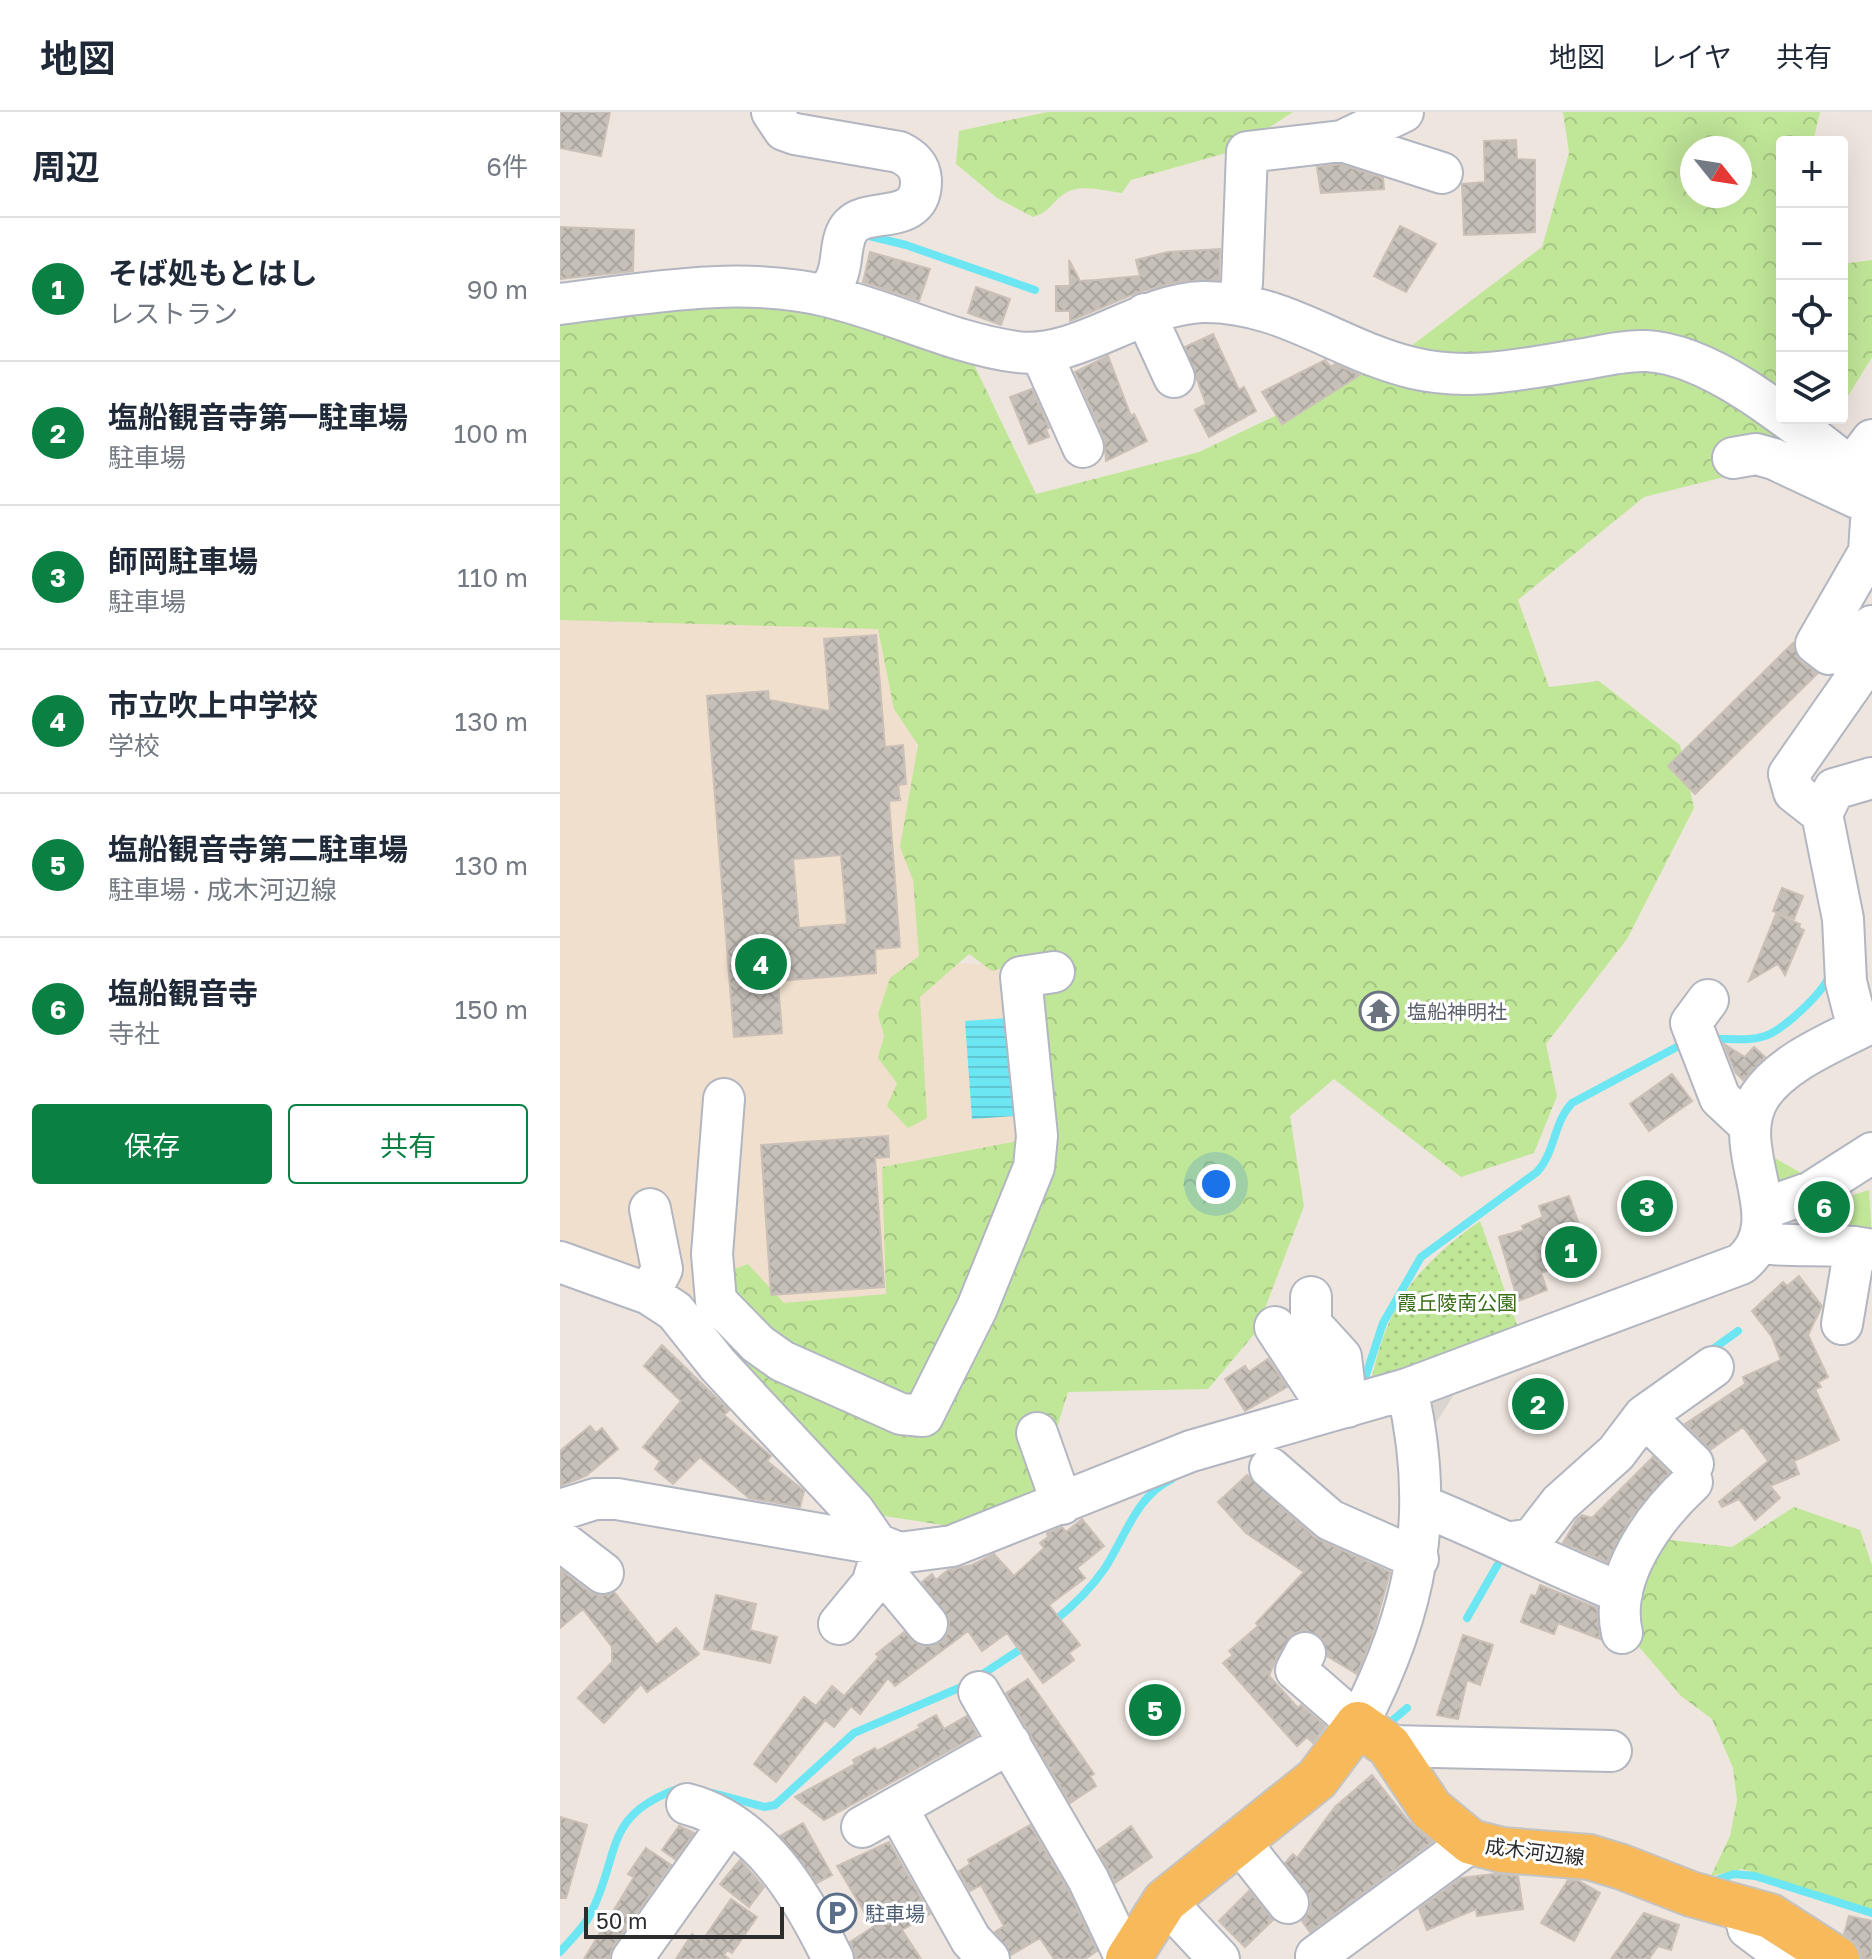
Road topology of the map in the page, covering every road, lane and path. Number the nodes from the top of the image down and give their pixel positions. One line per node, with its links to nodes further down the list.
1 (772, 112): 5 (street)
2 (1403, 112): 3 (street)
3 (1342, 141): 4 (street); 6 (street)
4 (1442, 173)
5 (827, 296): 7 (street); 9 (street)
6 (1238, 303): 8 (street); 13 (street)
7 (560, 304)
8 (1145, 314): 9 (street); 10 (street)
9 (1041, 353): 11 (street)
10 (1174, 377)
11 (1083, 447)
12 (1733, 458): 14 (street)
13 (1865, 464)
14 (1872, 505): 15 (street)
15 (1872, 626)
16 (1872, 655): 18 (street)
17 (1872, 778): 18 (street)
18 (1822, 814): 21 (street)
19 (1045, 965): 28 (street)
20 (1693, 1009): 23 (street)
21 (1865, 1025): 23 (street)
22 (724, 1099): 28 (street)
23 (1750, 1126): 26 (street)
24 (1872, 1153): 26 (street)
25 (650, 1209): 30 (street)
26 (1761, 1226): 27 (street); 35 (street)
27 (1864, 1248): 32 (street)
28 (712, 1254): 30 (street)
29 (560, 1262): 30 (street)
30 (655, 1282): 45 (street)
31 (1311, 1297): 36 (street)
32 (1842, 1324)
33 (1275, 1327): 36 (street)
34 (1713, 1367): 37 (street)
35 (1407, 1389): 36 (street); 41 (street)
36 (1338, 1409): 40 (street)
37 (1644, 1416): 44 (street); 48 (street)
38 (1037, 1433): 40 (street)
39 (1270, 1468): 46 (street)
40 (1062, 1504): 45 (street)
41 (1423, 1506): 44 (street); 46 (street)
42 (560, 1510): 45 (street)
43 (560, 1540): 47 (street)
44 (1512, 1542): 48 (street)
45 (877, 1554): 49 (street); 50 (street)
46 (1418, 1559): 54 (street)
47 (603, 1573)
48 (1622, 1593): 51 (street)
49 (839, 1624)
50 (927, 1624)
51 (1622, 1633)
52 (1305, 1653): 54 (street)
53 (979, 1692): 55 (street)
54 (1374, 1735): 56 (street); 61 (main road); 62 (main road, 成木河辺線)
55 (1010, 1743): 58 (street); 69 (street)
56 (1611, 1751)
57 (687, 1804): 59 (street)
58 (897, 1808): 60 (street); 68 (street)
59 (729, 1823): 66 (street); 67 (street)
60 (862, 1827)
61 (1239, 1841): 63 (main road); 64 (street)
62 (1471, 1842): 65 (main road, 成木河辺線); 71 (street)
63 (1165, 1901): 69 (main road); 70 (street)
64 (1288, 1903)
65 (1743, 1907): 72 (street); 73 (main road, 成木河辺線)
66 (632, 1959)
67 (833, 1959)
68 (989, 1959)
69 (1127, 1959)
70 (1219, 1959)
71 (1318, 1959)
72 (1789, 1959)
73 (1837, 1959)

